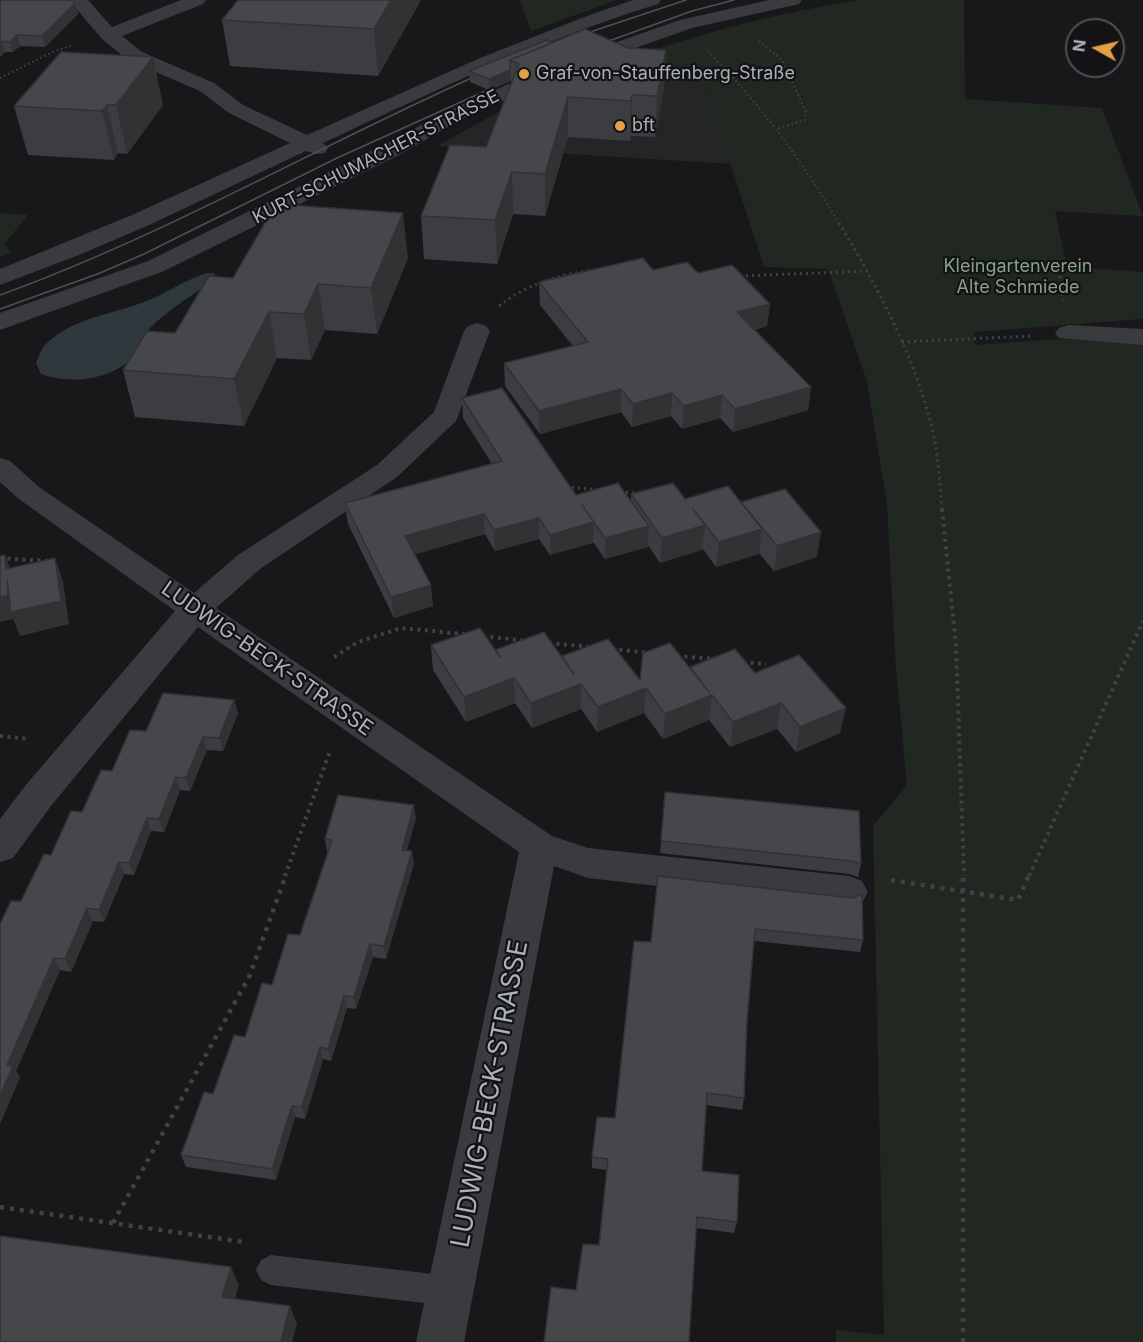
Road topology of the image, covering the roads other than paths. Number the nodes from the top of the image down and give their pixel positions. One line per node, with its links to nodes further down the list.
1 (78, 0): 5 (street)
2 (197, 0): 5 (street)
3 (652, 0): 6 (street, KURT-SCHUMACHER-STRASSE)
4 (793, 0): 7 (street, KURT-SCHUMACHER-STRASSE)
5 (109, 35): 6 (street)
6 (304, 142): 7 (street); 8 (street, KURT-SCHUMACHER-STRASSE)
7 (356, 168): 9 (street, KURT-SCHUMACHER-STRASSE)
8 (0, 278)
9 (0, 322)
10 (477, 331): 14 (street)
11 (1068, 333): 12 (street)
12 (1143, 336)
13 (0, 466): 14 (street, LUDWIG-BECK-STRASSE)
14 (195, 609): 15 (street, LUDWIG-BECK-STRASSE); 16 (street)
15 (539, 846): 17 (street, LUDWIG-BECK-STRASSE); 19 (street, LUDWIG-BECK-STRASSE)
16 (0, 847)
17 (849, 892)
18 (271, 1270): 19 (lane)
19 (450, 1292): 20 (street, LUDWIG-BECK-STRASSE)
20 (440, 1342)

